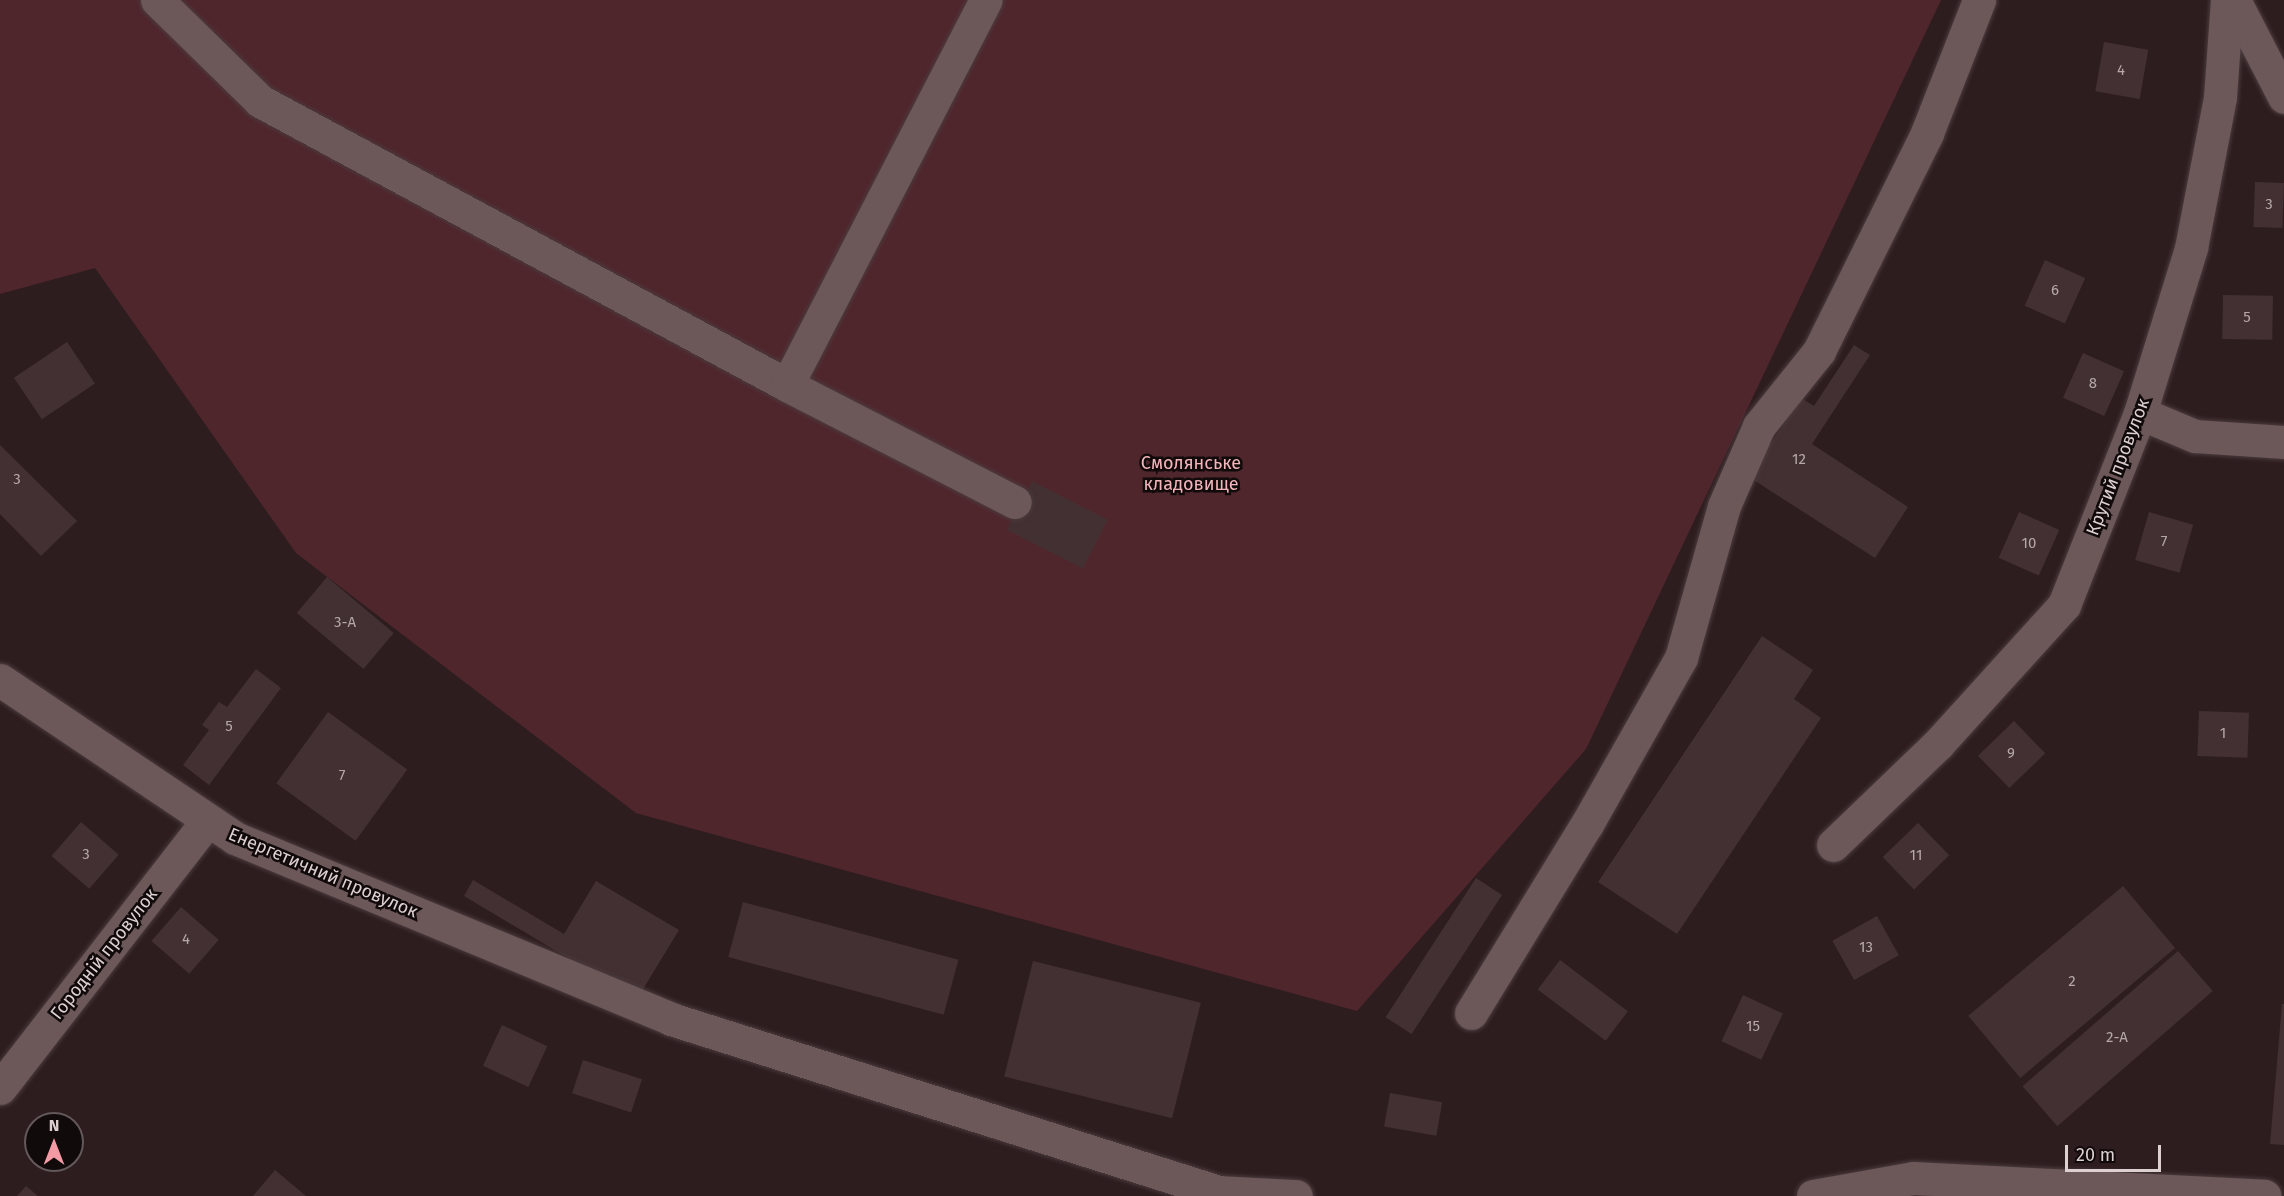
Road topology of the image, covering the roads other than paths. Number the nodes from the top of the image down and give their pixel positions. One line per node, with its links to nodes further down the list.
1 (157, 0): 7 (street)
2 (986, 0): 7 (street)
3 (1979, 0): 14 (street)
4 (2227, 0): 8 (street, Крутий провулок)
5 (2234, 0): 6 (street)
6 (2284, 97)
7 (786, 385): 10 (street)
8 (2140, 413): 9 (street); 13 (street, Крутий провулок)
9 (2284, 442)
10 (1016, 502)
11 (0, 680): 12 (street, Енергетичний провулок)
12 (208, 820): 15 (street, Городній провулок); 16 (street, Енергетичний провулок)
13 (1833, 845)
14 (1471, 1013)
15 (0, 1088)
16 (1296, 1196)
17 (1813, 1196): 18 (street)
18 (2265, 1196)

